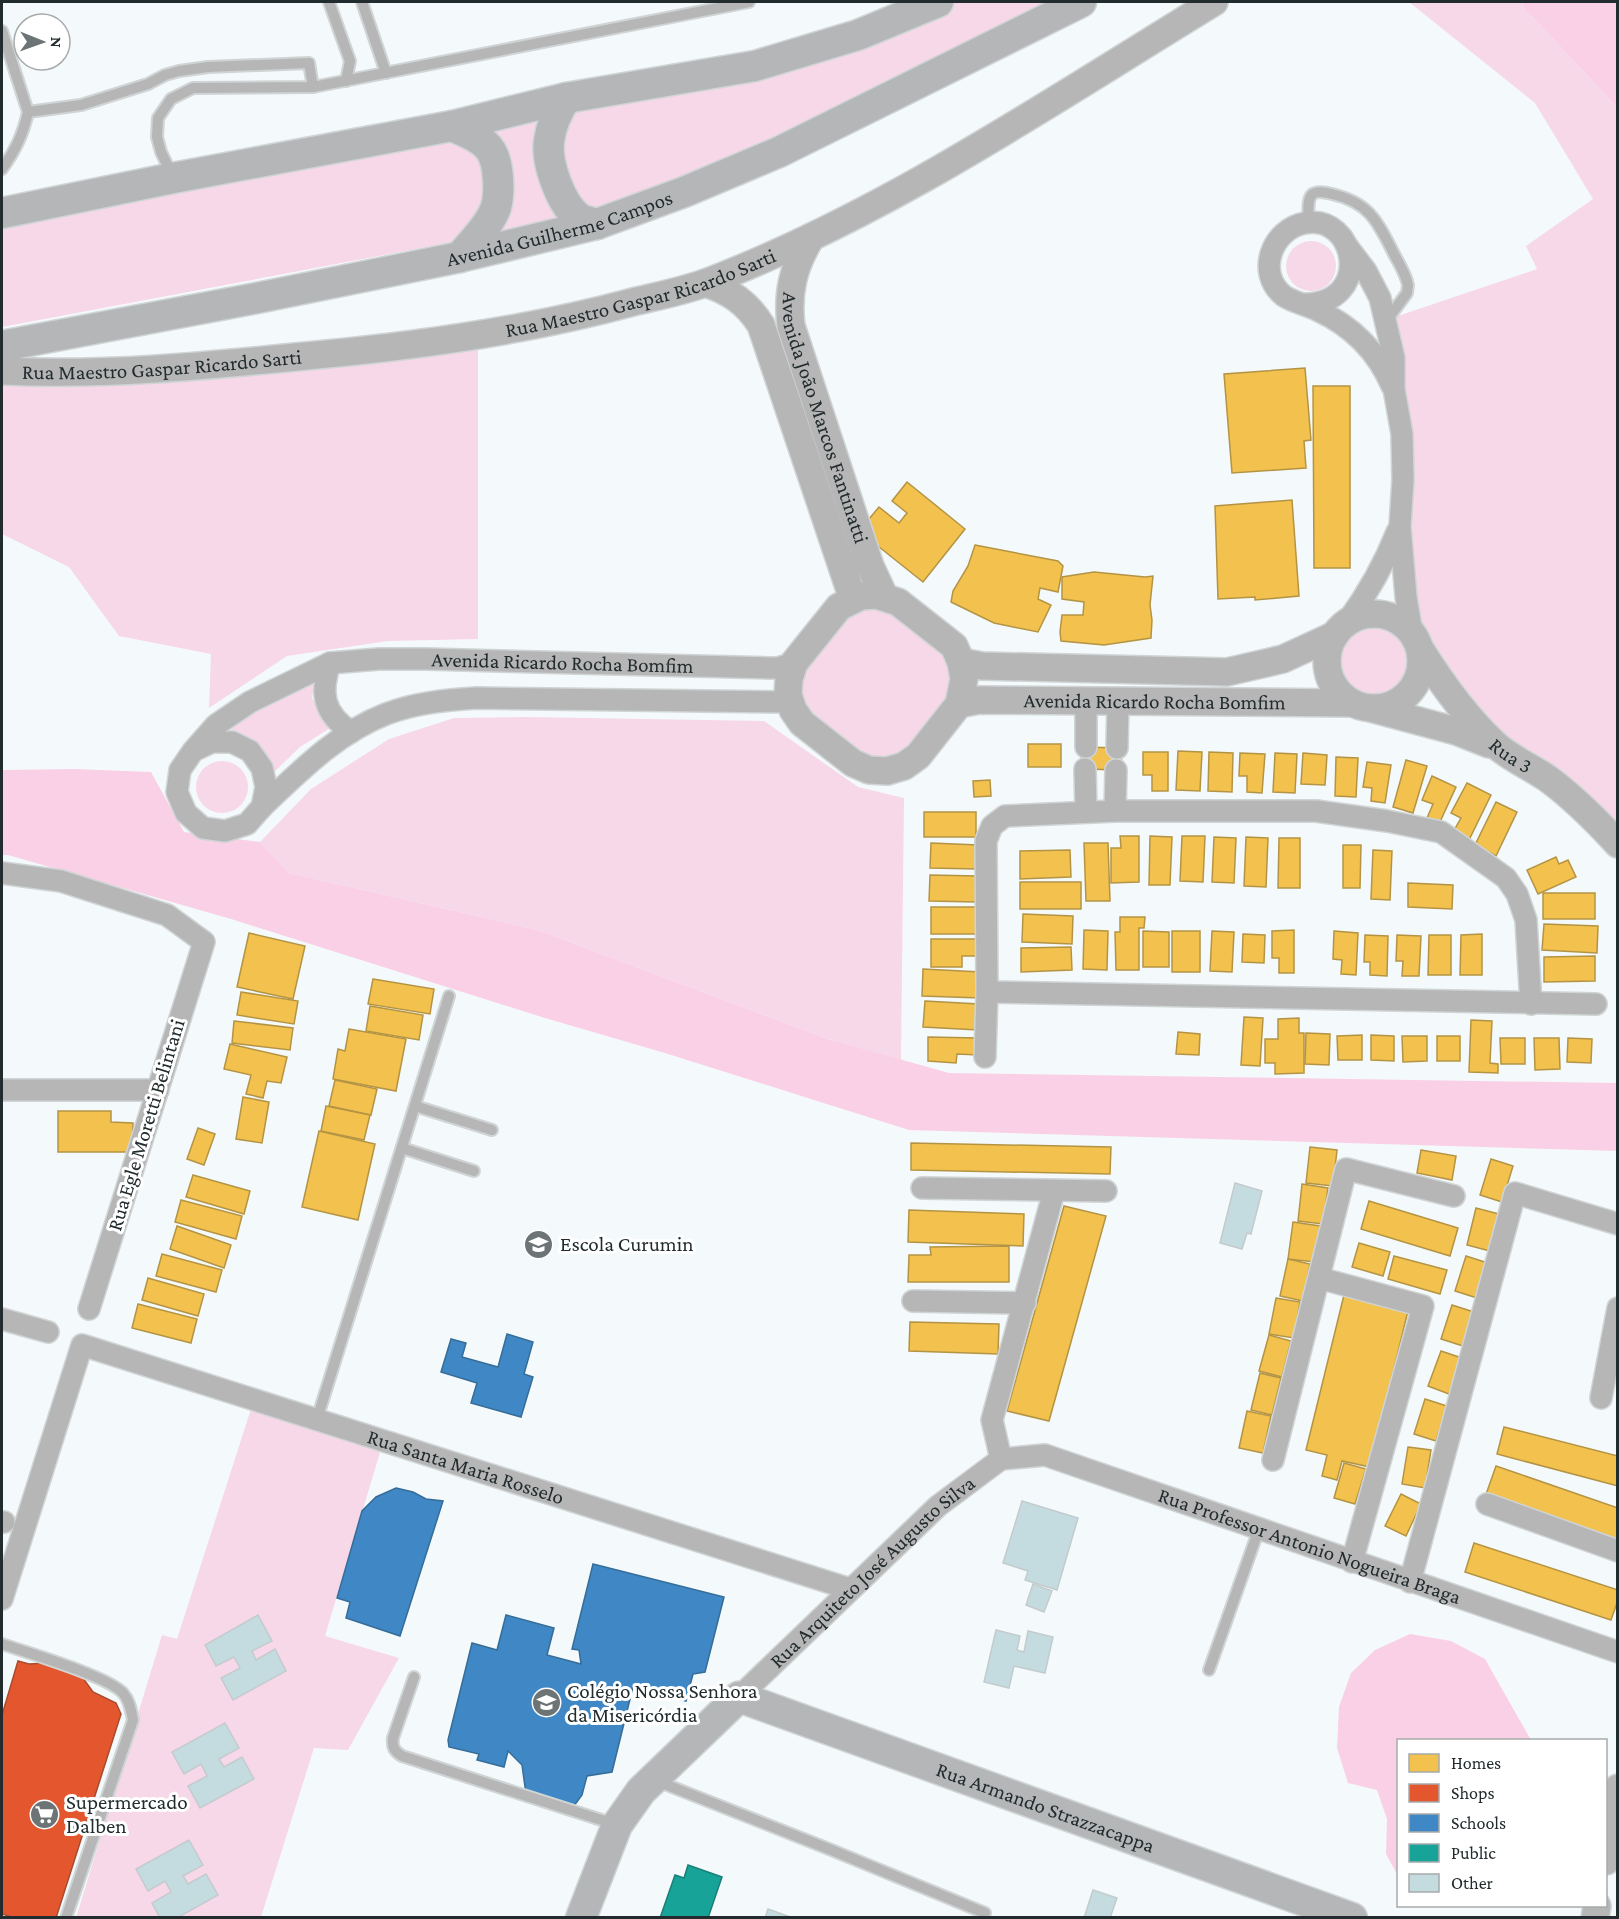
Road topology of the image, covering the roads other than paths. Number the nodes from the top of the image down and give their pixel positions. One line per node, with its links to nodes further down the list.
1 (329, 2): 9 (lane)
2 (362, 2): 8 (lane)
3 (749, 2): 8 (lane)
4 (938, 2): 11 (main road)
5 (1081, 2): 18 (main road, Avenida Guilherme Campos)
6 (1214, 2): 19 (street, Rua Maestro Gaspar Ricardo Sarti)
7 (2, 32): 12 (lane)
8 (386, 73): 9 (lane)
9 (346, 81): 10 (lane)
10 (314, 87): 12 (lane); 15 (lane)
11 (566, 98): 13 (main road); 18 (main road)
12 (28, 112): 14 (lane)
13 (452, 126): 15 (main road); 21 (main road)
14 (2, 169)
15 (173, 177): 16 (main road)
16 (2, 213)
17 (1308, 222): 20 (street); 23 (street); 24 (lane)
18 (597, 224): 21 (main road, Avenida Guilherme Campos)
19 (810, 239): 22 (street, Rua Maestro Gaspar Ricardo Sarti); 29 (street, Avenida João Marcos Fantinatti)
20 (1347, 246): 23 (street); 24 (street)
21 (460, 257): 25 (main road, Avenida Guilherme Campos)
22 (705, 283): 26 (street, Rua Maestro Gaspar Ricardo Sarti); 30 (street, Avenida João Marcos Fantinatti)
23 (1303, 304): 27 (street)
24 (1386, 320): 27 (street)
25 (2, 346)
26 (2, 371)
27 (1394, 389): 28 (street)
28 (1400, 526): 31 (street, Avenida Ricardo Rocha Bomfim); 32 (street)
29 (884, 596): 30 (street); 35 (street)
30 (853, 598): 34 (street)
31 (1341, 628): 32 (street); 35 (street, Avenida Ricardo Rocha Bomfim); 40 (street)
32 (1416, 641): 40 (street); 43 (street, Rua 3)
33 (330, 663): 34 (street, Avenida Ricardo Rocha Bomfim); 41 (street); 45 (street, Avenida Ricardo Rocha Bomfim)
34 (794, 663): 36 (street)
35 (961, 663): 39 (street)
36 (790, 702): 39 (street); 41 (street, Avenida Ricardo Rocha Bomfim)
37 (1086, 702): 38 (street, Avenida Ricardo Rocha Bomfim); 39 (street, Avenida Ricardo Rocha Bomfim); 42 (street)
38 (1118, 702): 40 (street, Avenida Ricardo Rocha Bomfim); 44 (street)
39 (959, 704)
40 (1361, 705): 43 (street, Avenida Ricardo Rocha Bomfim)
41 (351, 732): 48 (street, Avenida Ricardo Rocha Bomfim)
42 (1086, 747)
43 (1498, 747): 51 (street, Rua 3)
44 (1117, 748)
45 (194, 751): 48 (street); 48 (street, Avenida Ricardo Rocha Bomfim)
46 (1085, 769): 50 (street)
47 (1116, 770): 49 (street)
48 (262, 807)
49 (1115, 811): 50 (street); 55 (street)
50 (1086, 812): 53 (street)
51 (1617, 844)
52 (2, 873): 59 (street, Rua Egle Moretti Belintani)
53 (987, 992): 55 (street); 57 (street)
54 (449, 996): 60 (lane)
55 (1531, 1004): 56 (street)
56 (1596, 1004)
57 (985, 1057)
58 (2, 1090): 59 (street)
59 (158, 1090): 73 (street, Rua Egle Moretti Belintani)
60 (415, 1107): 61 (lane); 62 (lane)
61 (492, 1130)
62 (402, 1148): 63 (lane); 77 (lane)
63 (474, 1171)
64 (922, 1188): 65 (street)
65 (1054, 1191): 66 (street); 71 (street)
66 (1106, 1191)
67 (1454, 1196): 69 (street)
68 (1617, 1224): 84 (street)
69 (1319, 1278): 79 (street); 83 (street)
70 (913, 1301): 71 (street)
71 (1025, 1303): 78 (street)
72 (1617, 1308): 76 (street)
73 (89, 1309)
74 (2, 1319): 75 (street)
75 (48, 1332)
76 (1601, 1398)
77 (317, 1419): 85 (street, Rua Santa Maria Rosselo); 86 (street, Rua Santa Maria Rosselo)
78 (1001, 1459): 81 (street, Rua Professor Antonio Nogueira Braga); 85 (street, Rua Arquiteto José Augusto Silva)
79 (1273, 1460)
80 (1487, 1504): 82 (street)
81 (1258, 1529): 83 (street, Rua Professor Antonio Nogueira Braga); 89 (lane)
82 (1617, 1551)
83 (1352, 1562): 84 (street, Rua Professor Antonio Nogueira Braga)
84 (1410, 1582): 88 (street, Rua Professor Antonio Nogueira Braga)
85 (850, 1589): 91 (street, Rua Arquiteto José Augusto Silva)
86 (2, 1599)
87 (2, 1644): 97 (lane)
88 (1617, 1652)
89 (1209, 1670)
90 (414, 1677): 94 (lane)
91 (739, 1697): 92 (main road, Rua Arquiteto José Augusto Silva); 99 (main road, Rua Armando Strazzacappa)
92 (653, 1780): 94 (main road, Rua Arquiteto José Augusto Silva); 96 (lane)
93 (1617, 1788): 95 (street)
94 (617, 1825): 98 (main road, Rua Arquiteto José Augusto Silva)
95 (1607, 1849)
96 (986, 1913)
97 (66, 1917)
98 (581, 1917)
99 (1352, 1917)

